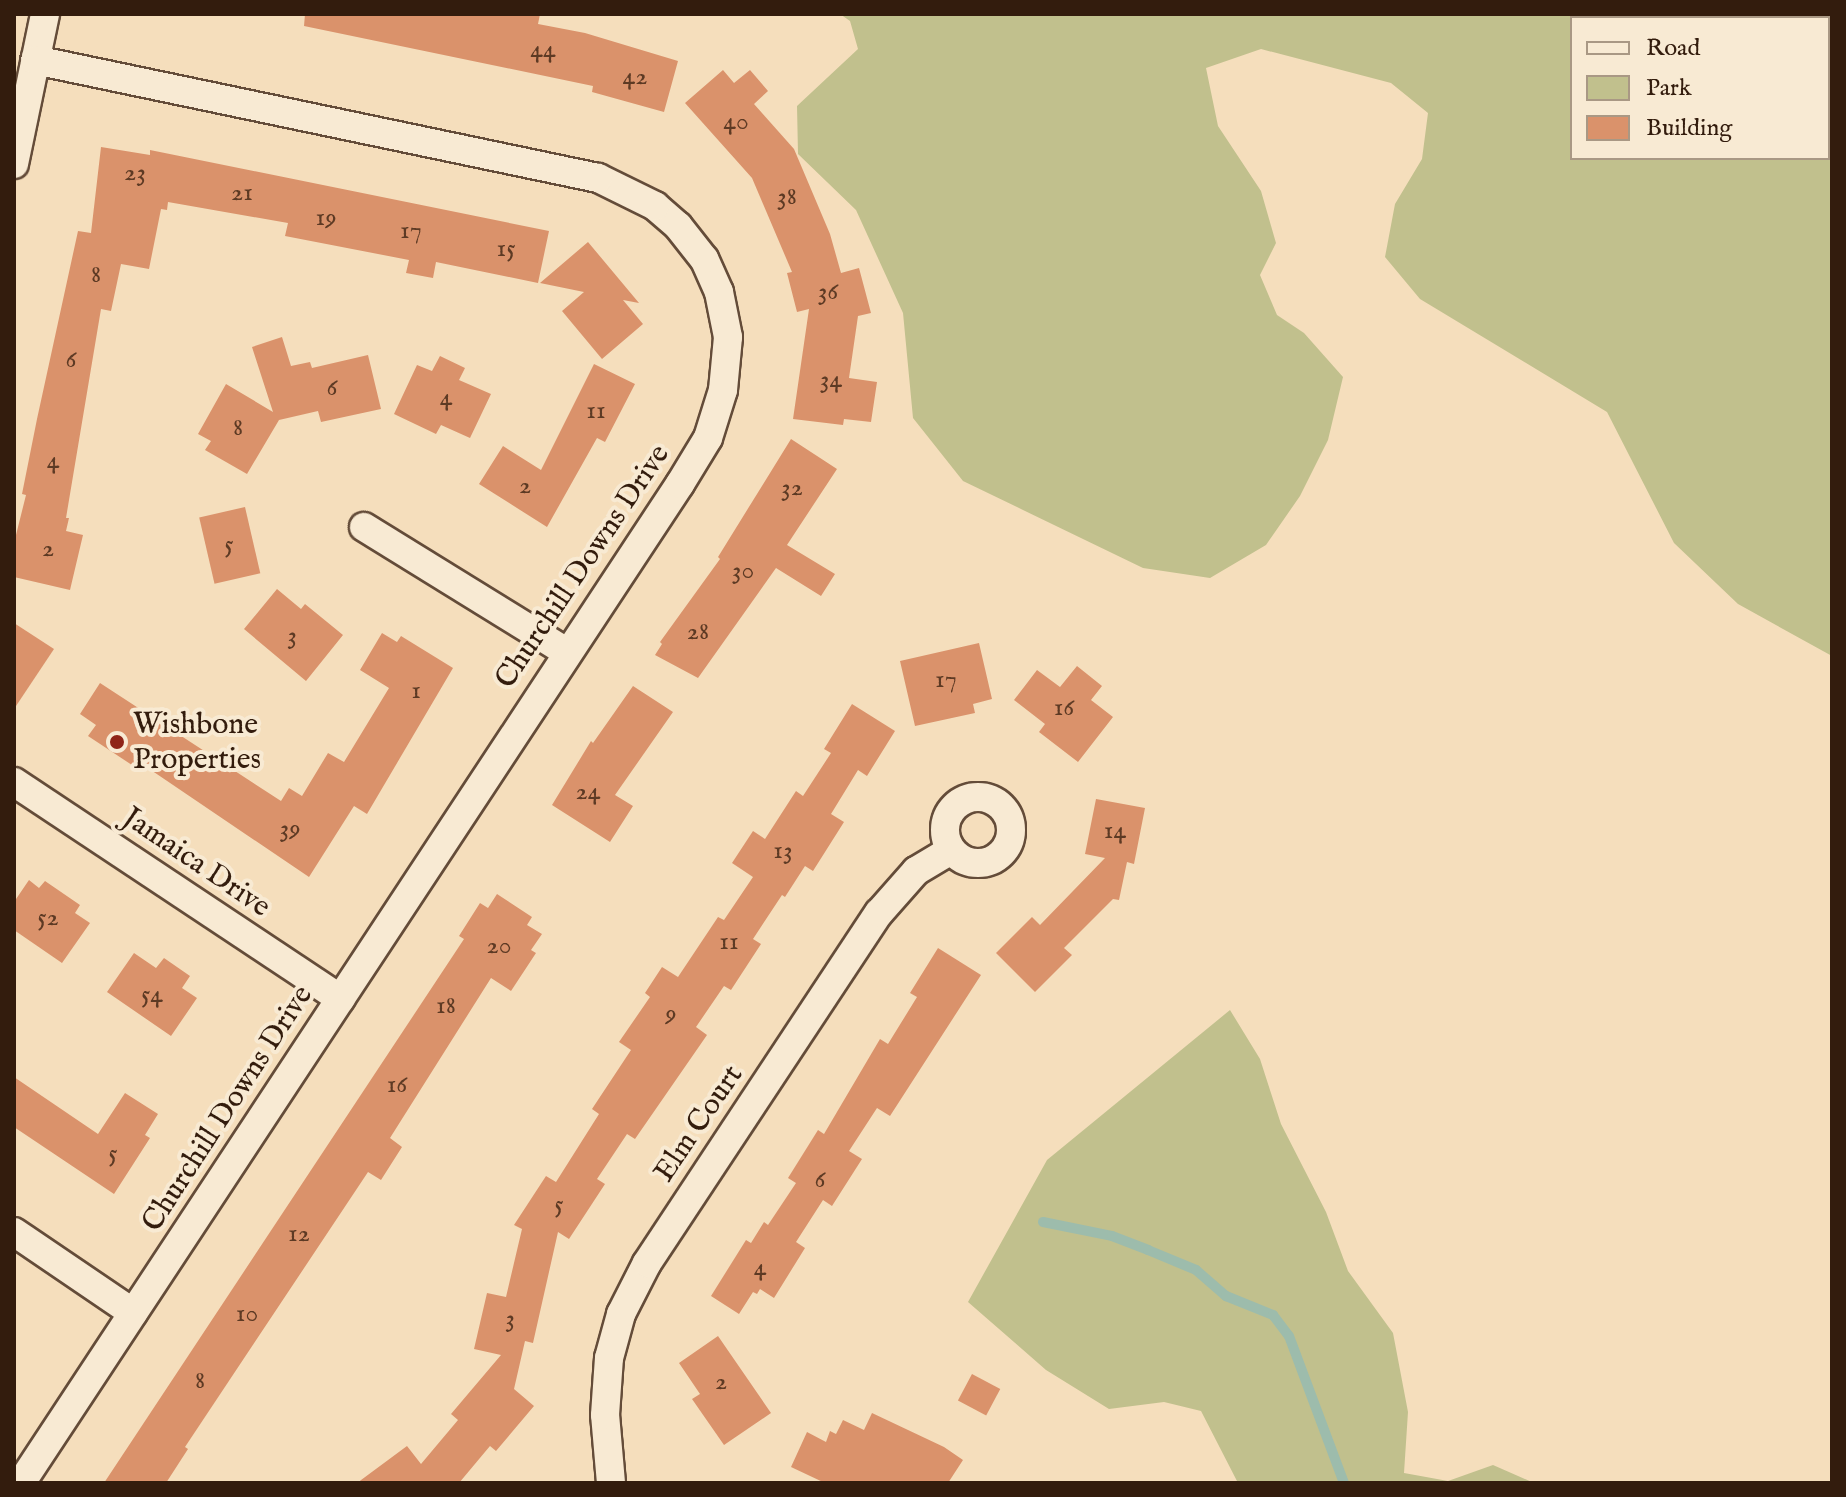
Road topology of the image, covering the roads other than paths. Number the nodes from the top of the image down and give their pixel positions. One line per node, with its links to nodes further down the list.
1 (45, 14): 2 (street)
2 (35, 60): 3 (street); 5 (street, Churchill Downs Drive)
3 (14, 164)
4 (364, 527): 5 (street)
5 (566, 652): 8 (street, Churchill Downs Drive)
6 (14, 782): 8 (street, Jamaica Drive)
7 (951, 850): 12 (street, Elm Court)
8 (341, 999): 10 (street, Churchill Downs Drive)
9 (14, 1232): 10 (street)
10 (133, 1313): 11 (street, Churchill Downs Drive)
11 (21, 1483)
12 (611, 1483)

